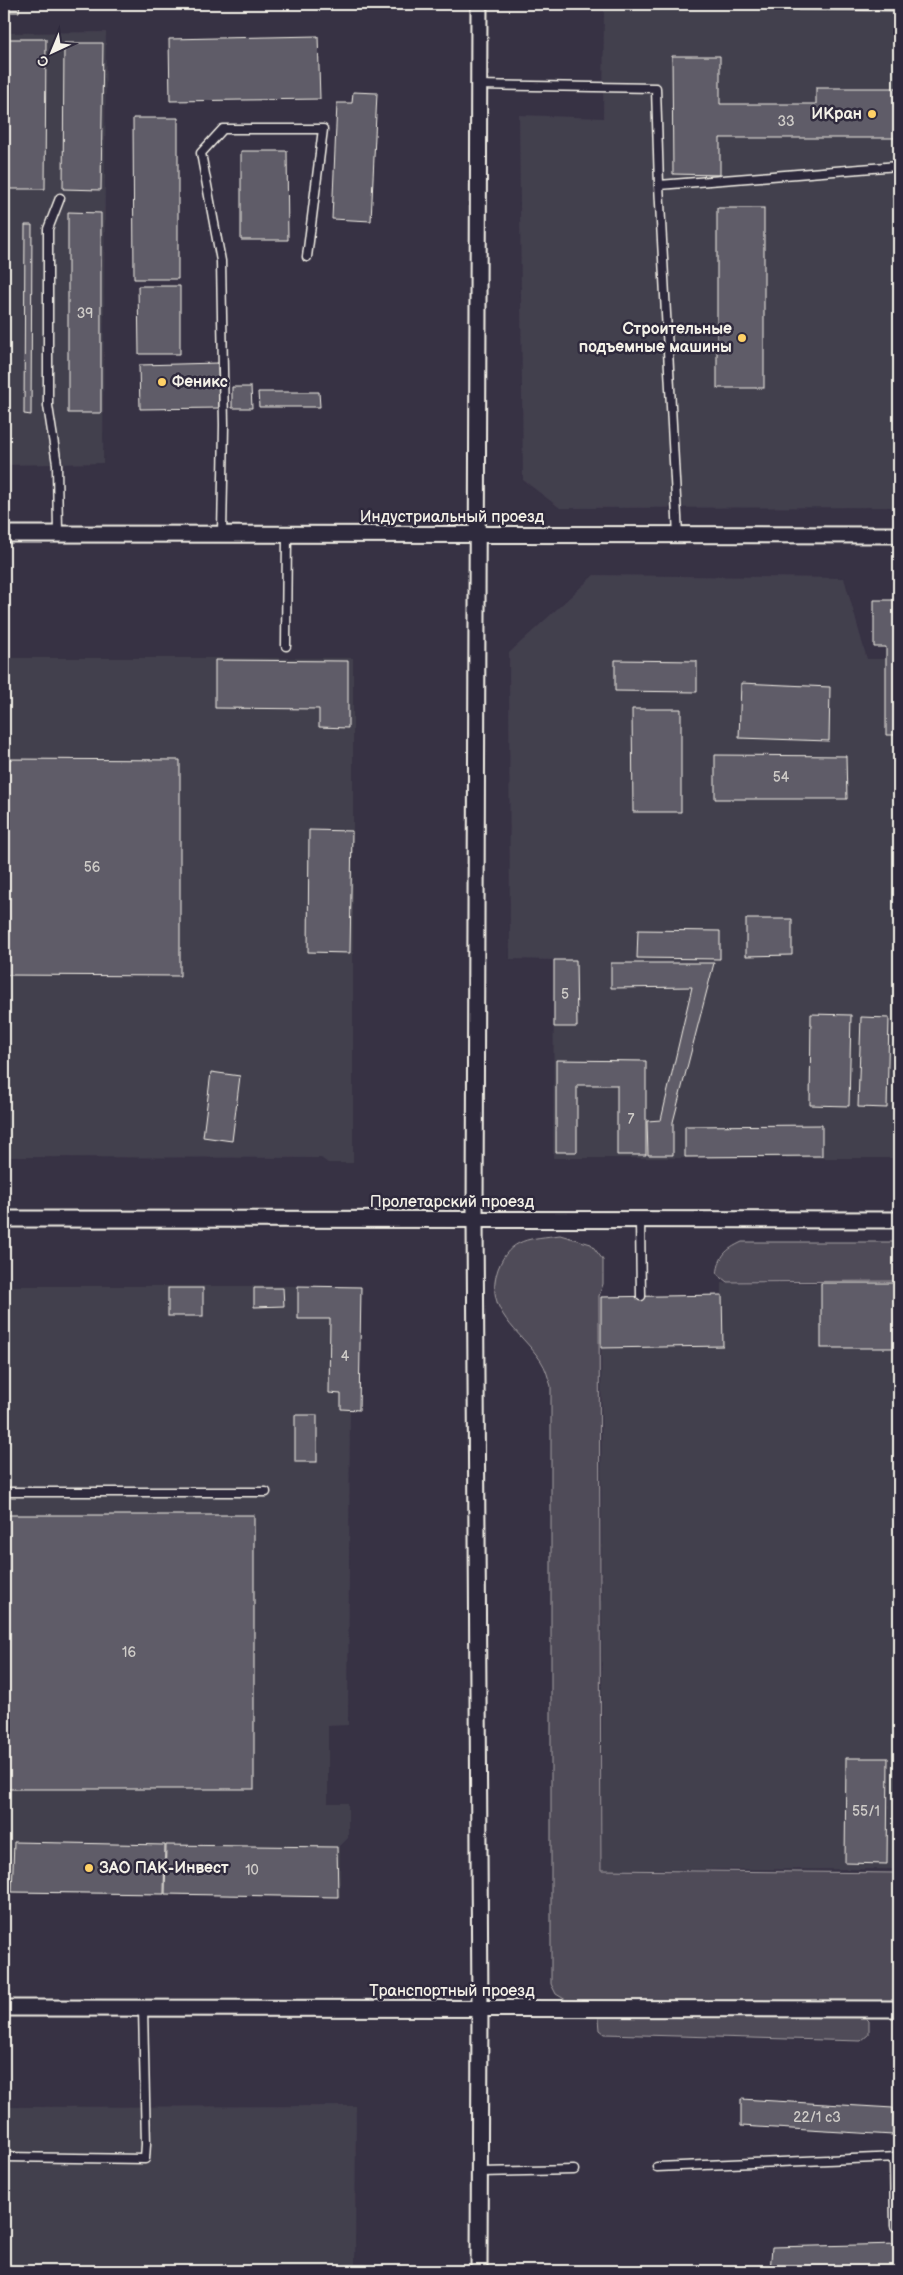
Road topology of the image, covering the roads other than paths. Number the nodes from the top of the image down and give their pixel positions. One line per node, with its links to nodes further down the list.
1 (478, 4): 2 (street)
2 (478, 85): 3 (lane); 11 (street)
3 (659, 185): 4 (lane); 12 (lane)
4 (899, 196)
5 (60, 198): 8 (lane)
6 (306, 257): 9 (lane)
7 (4, 534): 8 (street, Индустриальный проезд)
8 (58, 534): 9 (street, Индустриальный проезд)
9 (222, 534): 10 (street, Индустриальный проезд)
10 (287, 534): 11 (street, Индустриальный проезд); 14 (lane)
11 (476, 534): 12 (street, Индустриальный проезд); 16 (street)
12 (678, 535): 13 (street, Индустриальный проезд)
13 (899, 535)
14 (286, 646)
15 (4, 1219): 16 (street, Пролетарский проезд)
16 (475, 1219): 17 (street, Пролетарский проезд); 24 (street)
17 (640, 1220): 18 (street, Пролетарский проезд); 19 (lane)
18 (899, 1220)
19 (641, 1296)
20 (4, 1492): 21 (lane)
21 (266, 1492)
22 (4, 2008): 23 (street, Транспортный проезд)
23 (143, 2008): 24 (street, Транспортный проезд); 26 (lane)
24 (480, 2008): 25 (street, Транспортный проезд); 30 (street)
25 (899, 2009)
26 (4, 2157)
27 (897, 2157): 28 (lane); 31 (lane)
28 (657, 2167)
29 (574, 2170): 30 (lane)
30 (479, 2172): 32 (street)
31 (899, 2226)
32 (479, 2271)

